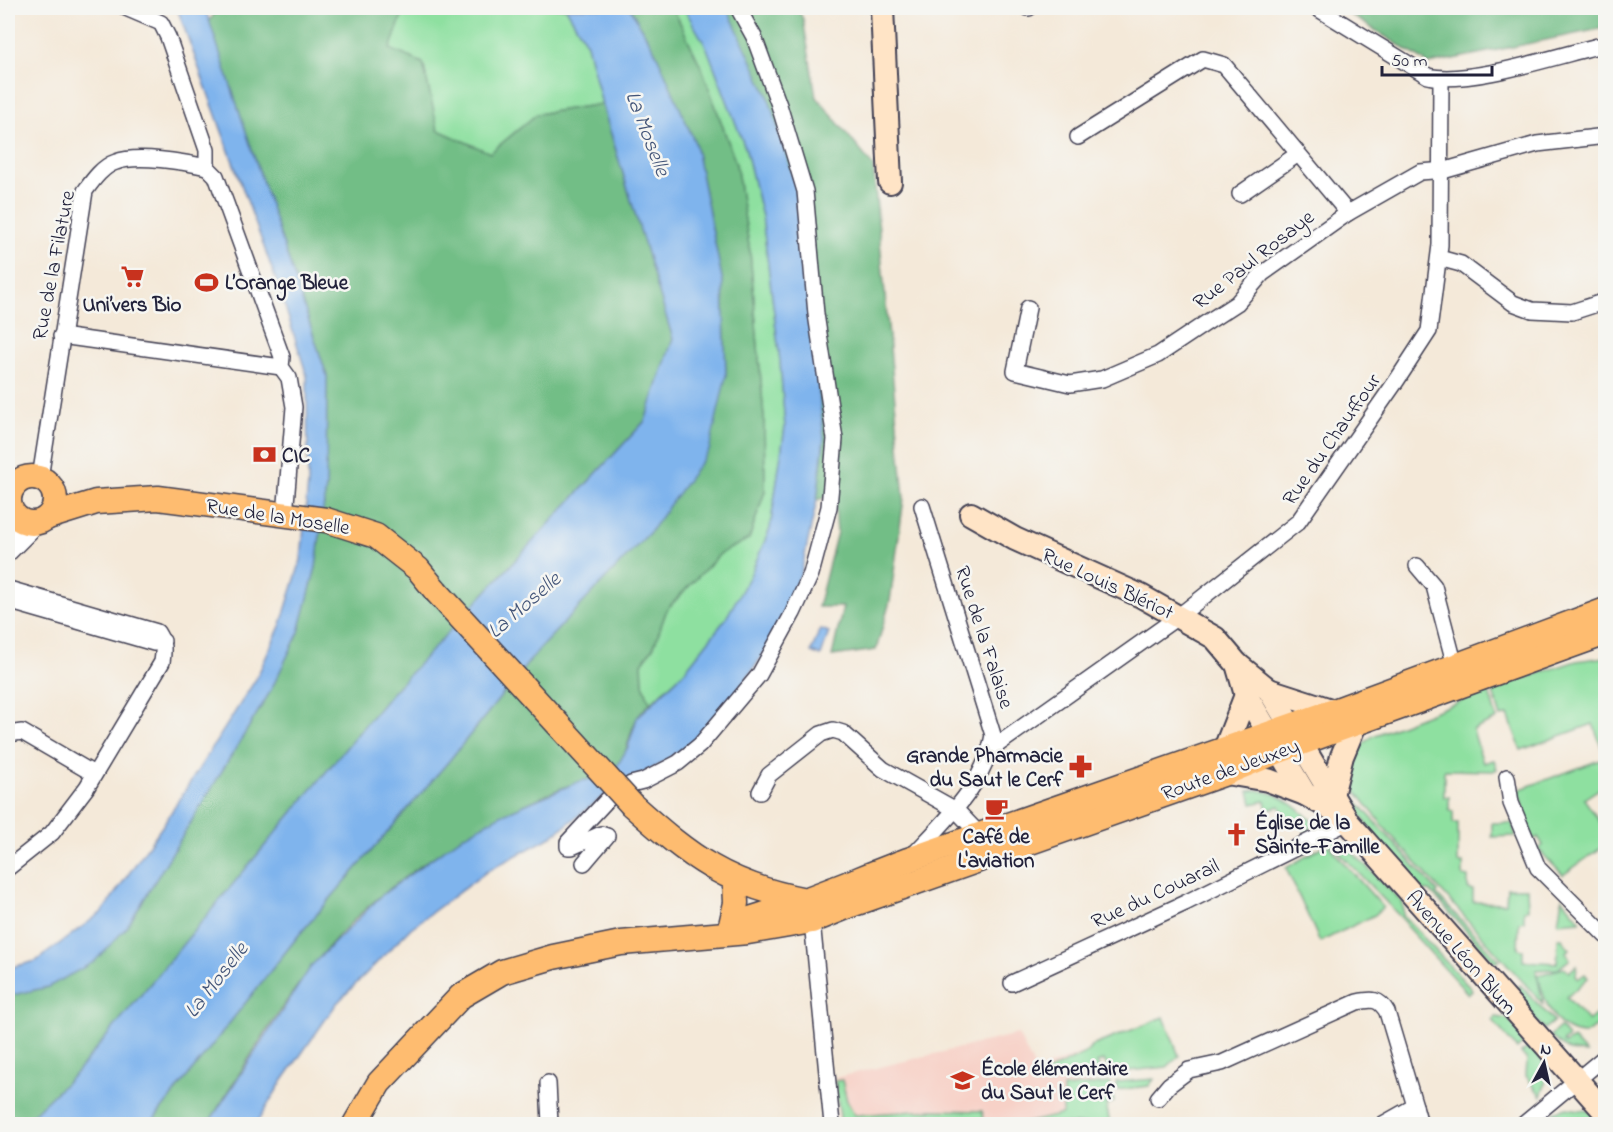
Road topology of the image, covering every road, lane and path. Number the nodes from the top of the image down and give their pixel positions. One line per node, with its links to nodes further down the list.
1 (126, 8): 5 (street)
2 (738, 8): 57 (street)
3 (882, 8): 13 (street)
4 (1317, 8): 7 (street)
5 (150, 12): 11 (street)
6 (1605, 44): 7 (street)
7 (1441, 79): 12 (street, Rue du Chauffour)
8 (1605, 136): 12 (street, Rue Paul Rosaye)
9 (1078, 137): 10 (street)
10 (1298, 154): 14 (street); 15 (street)
11 (207, 167): 19 (street, Rue de la Filature); 20 (street)
12 (1439, 171): 15 (street, Rue Paul Rosaye); 16 (street, Rue du Chauffour)
13 (890, 182)
14 (1240, 194)
15 (1348, 213): 18 (street, Rue Paul Rosaye)
16 (1439, 258): 17 (street); 33 (street, Rue du Chauffour)
17 (1605, 301)
18 (1028, 308)
19 (61, 336): 20 (street); 21 (street, Rue de la Filature)
20 (281, 367): 26 (street)
21 (47, 485): 22 (main road); 23 (main road, Rue de la Moselle); 27 (main road)
22 (9, 498): 27 (main road); 28 (street)
23 (96, 502): 26 (main road, Rue de la Moselle); 27 (main road, Rue de la Moselle)
24 (922, 506): 45 (street, Rue de la Falaise)
25 (971, 514): 33 (street, Rue Louis Blériot)
26 (290, 516): 55 (main road, Rue de la Moselle, bridge)
27 (45, 519): 28 (street)
28 (11, 549)
29 (1417, 566): 37 (street)
30 (8, 592): 35 (street)
31 (8, 601): 35 (street)
32 (1605, 610): 37 (main road, Route de Jeuxey)
33 (1179, 616): 36 (street, Rue Louis Blériot); 45 (street, Rue du Chauffour)
34 (1605, 633): 41 (main road, Route de Jeuxey)
35 (163, 641): 47 (street)
36 (1238, 664): 38 (street, Rue Louis Blériot); 39 (street, Rue Louis Blériot)
37 (1455, 666): 40 (main road, Route de Jeuxey)
38 (1269, 690): 40 (street, Rue Louis Blériot); 43 (street, Rue Louis Blériot)
39 (1246, 695): 43 (street, Rue Louis Blériot); 44 (street)
40 (1334, 711): 43 (main road, Route de Jeuxey)
41 (1356, 722): 43 (main road, Route de Jeuxey); 51 (street)
42 (8, 734): 47 (street)
43 (1284, 738): 44 (main road, Route de Jeuxey); 46 (main road, Route de Jeuxey); 50 (street); 51 (street, Avenue Léon Blum)
44 (1225, 749): 54 (main road, Route de Jeuxey)
45 (990, 750): 52 (street, Rue de la Falaise)
46 (1227, 773): 50 (street, Avenue Léon Blum); 60 (main road, Route de Jeuxey)
47 (94, 774): 58 (street)
48 (1507, 777): 64 (street)
49 (760, 792): 52 (street)
50 (1305, 795): 53 (street, Avenue Léon Blum)
51 (1332, 795): 53 (street, Avenue Léon Blum)
52 (956, 810): 54 (street); 56 (street, Rue de la Falaise)
53 (1346, 819): 65 (street, Rue du Couarail); 67 (street, Avenue Léon Blum)
54 (981, 836): 56 (main road, Route de Jeuxey)
55 (682, 847): 59 (main road); 60 (main road)
56 (908, 860): 60 (main road, Route de Jeuxey)
57 (584, 863)
58 (8, 868)
59 (735, 881): 61 (main road); 62 (main road)
60 (852, 893): 61 (main road)
61 (809, 903): 62 (main road); 63 (main road); 74 (street)
62 (731, 925): 63 (main road)
63 (708, 934): 72 (main road)
64 (1605, 936)
65 (1012, 983)
66 (1605, 1056): 67 (street)
67 (1576, 1082): 71 (street, Avenue Léon Blum); 77 (street)
68 (548, 1083): 73 (street)
69 (1158, 1098): 70 (street)
70 (1414, 1107): 75 (street); 76 (street)
71 (1605, 1113)
72 (355, 1125)
73 (550, 1125)
74 (832, 1125)
75 (1383, 1125)
76 (1420, 1125)
77 (1524, 1125)

